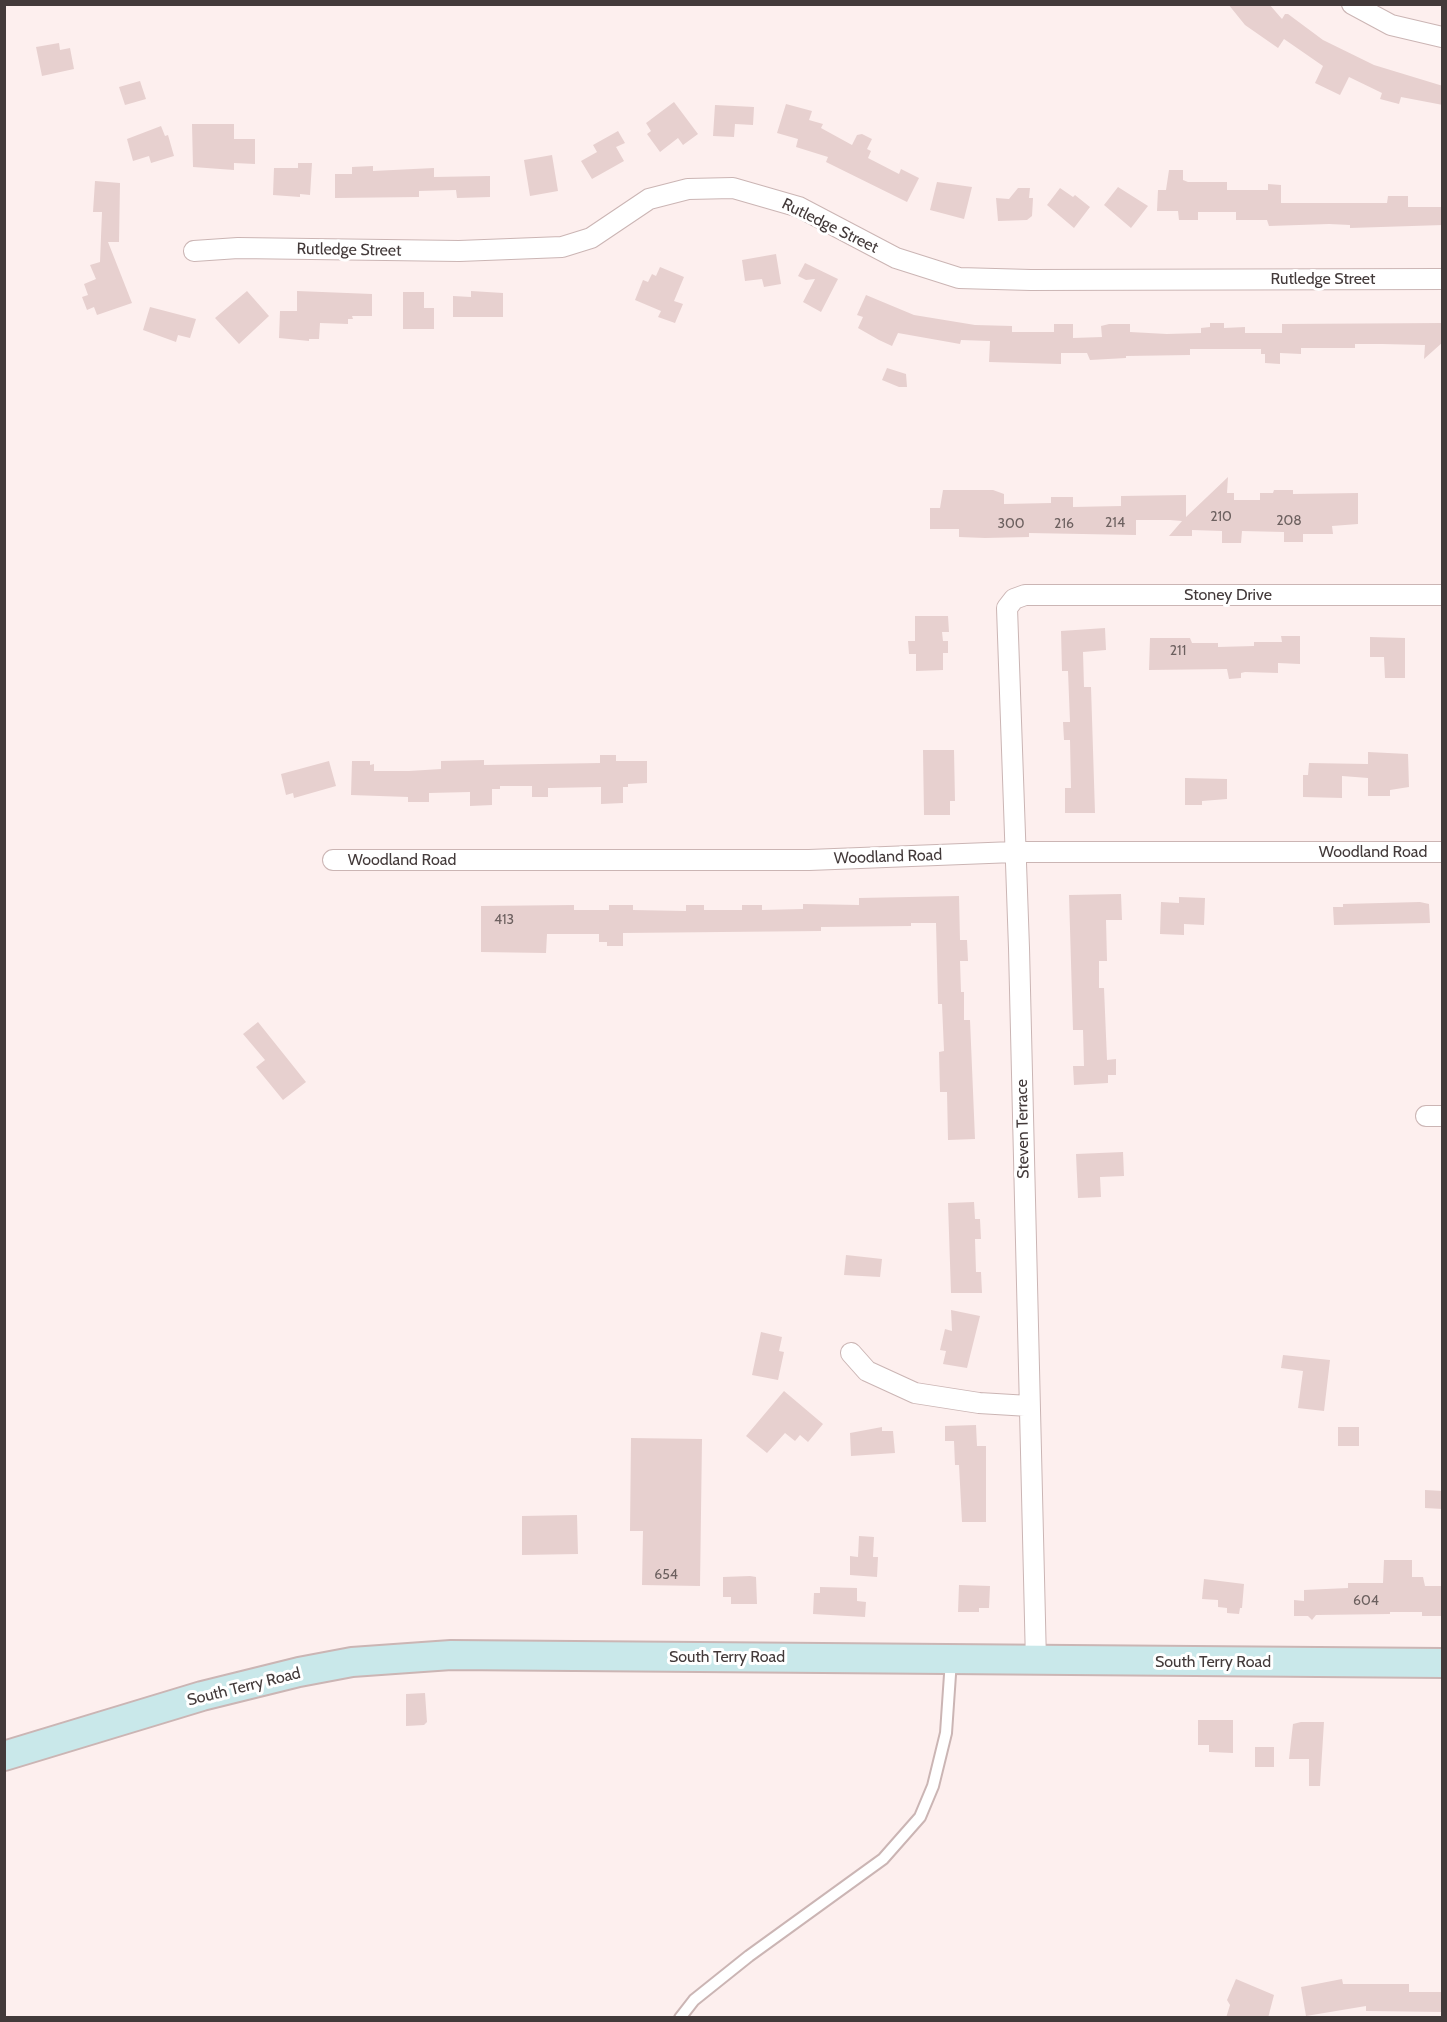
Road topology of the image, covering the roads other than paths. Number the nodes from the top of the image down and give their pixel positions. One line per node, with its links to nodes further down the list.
1 (1352, 4): 2 (street)
2 (1443, 37)
3 (194, 251): 4 (street, Rutledge Street)
4 (1443, 279)
5 (1443, 595): 6 (street, Stoney Drive)
6 (1014, 599): 7 (street, Steven Terrace)
7 (1014, 852): 8 (street, Woodland Road); 9 (street, Woodland Road); 11 (street, Steven Terrace)
8 (1443, 852)
9 (333, 860)
10 (851, 1353): 11 (street)
11 (1029, 1406): 13 (street, Steven Terrace)
12 (951, 1660): 13 (street, South Terry Road); 15 (street, South Terry Road); 16 (lane)
13 (1036, 1662): 14 (street, South Terry Road)
14 (1443, 1663)
15 (14, 1753)
16 (680, 2018)

